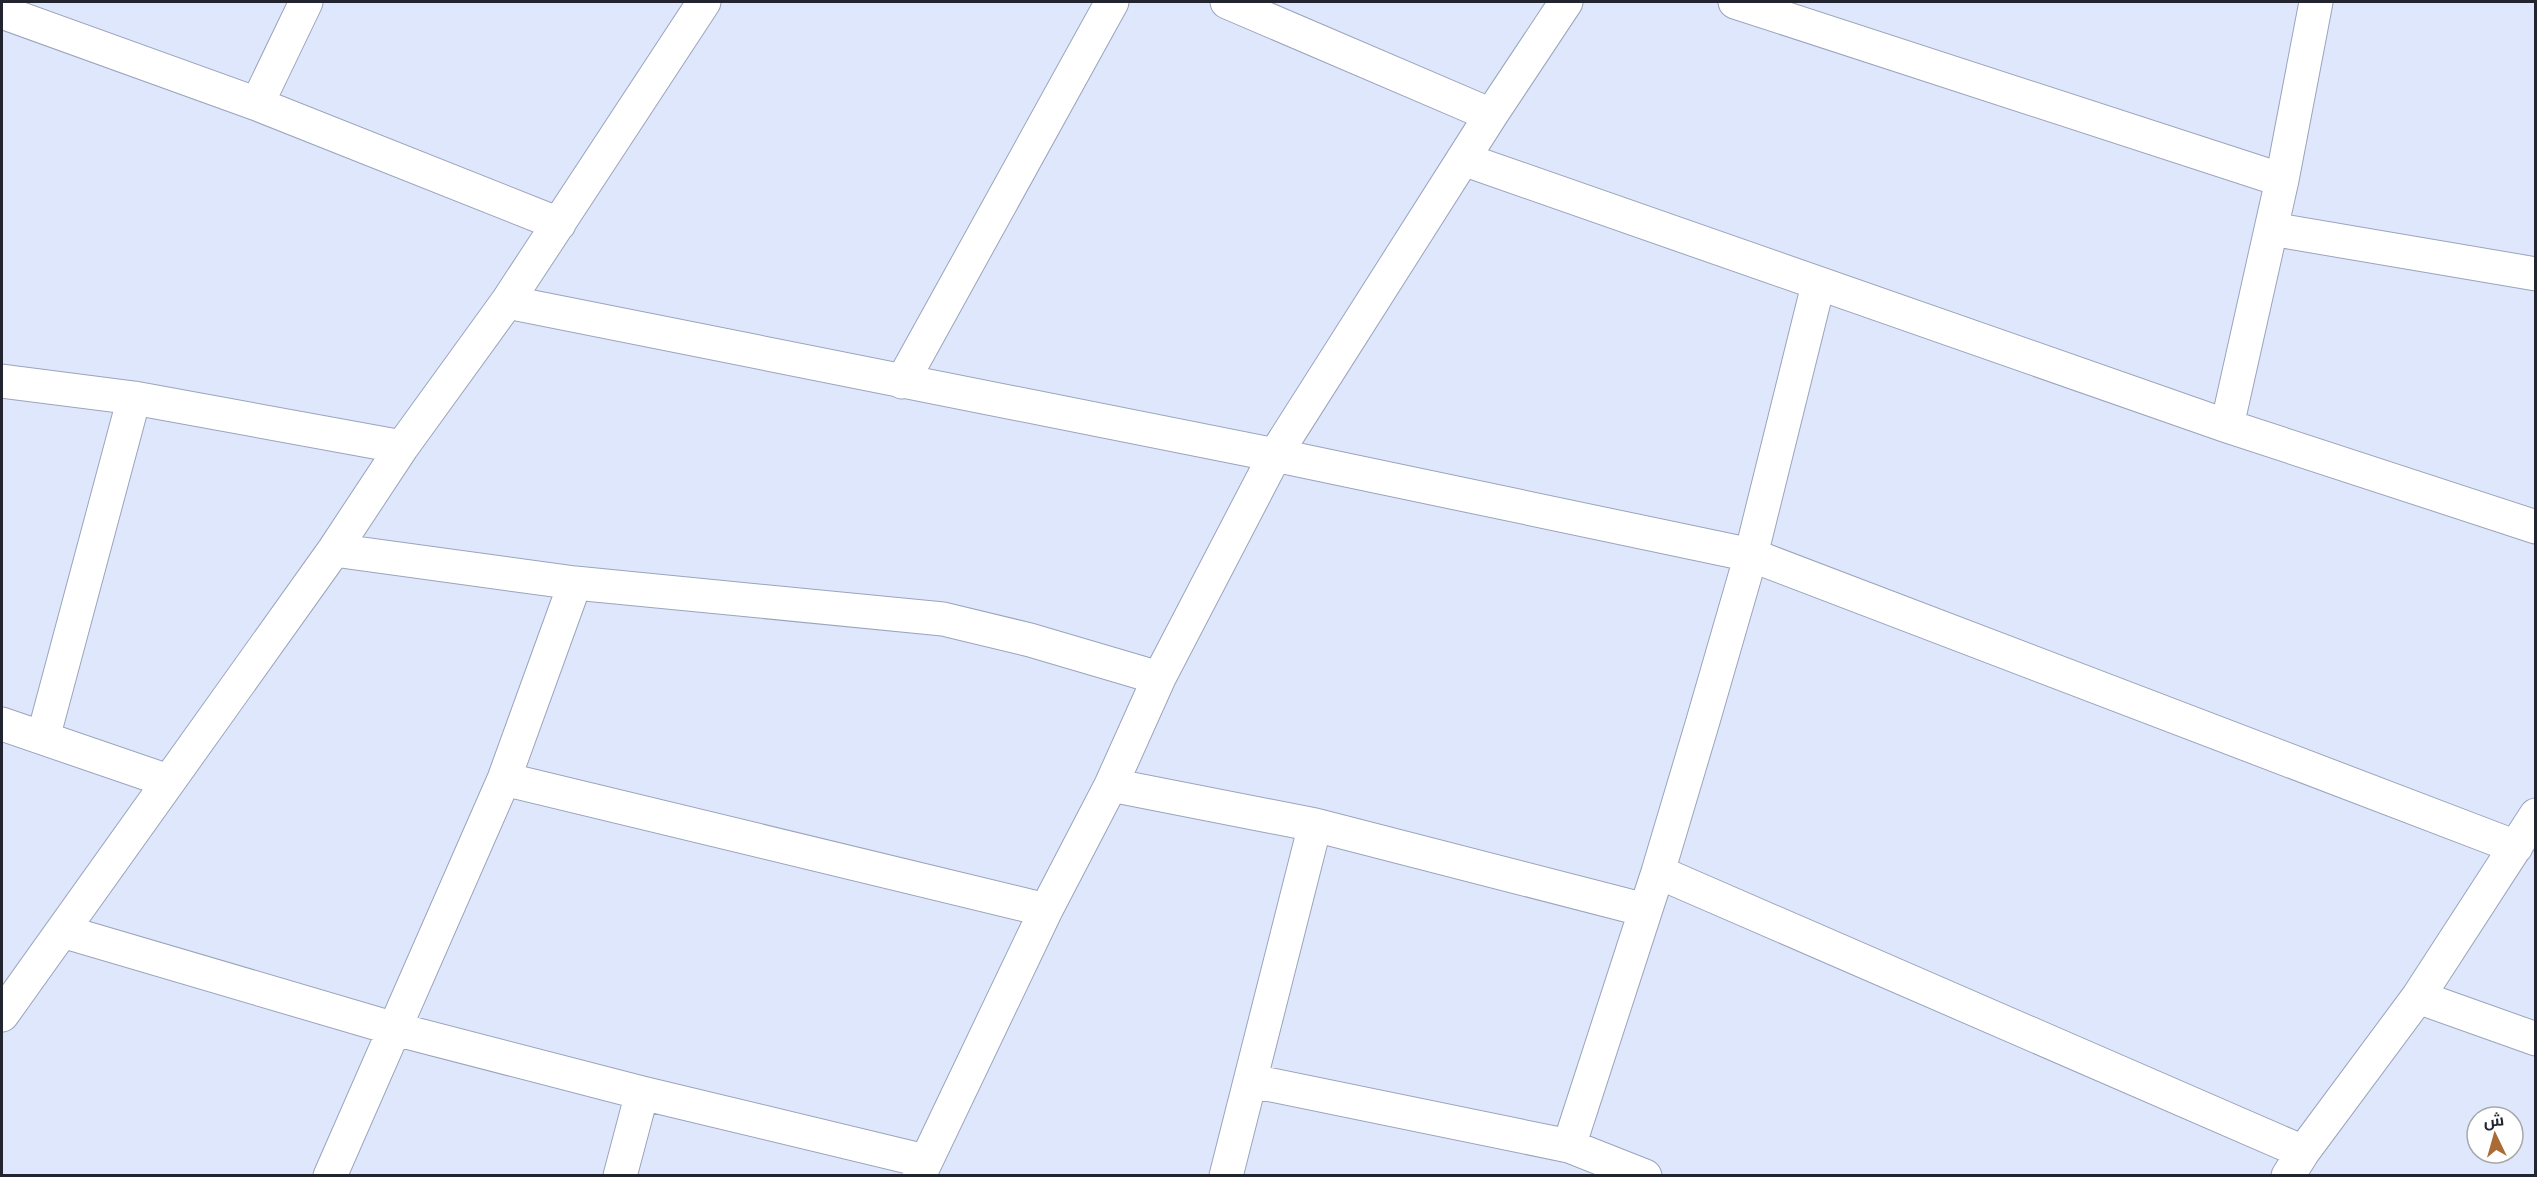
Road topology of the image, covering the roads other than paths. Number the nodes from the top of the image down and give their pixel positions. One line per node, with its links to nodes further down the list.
1 (306, 2): 9 (street)
2 (704, 2): 13 (street)
3 (1112, 2): 19 (street)
4 (1227, 2): 10 (street)
5 (1566, 2): 10 (street)
6 (1735, 2): 12 (street)
7 (2316, 2): 12 (street)
8 (2, 12): 9 (street)
9 (257, 104): 13 (street)
10 (1491, 115): 11 (street)
11 (1463, 159): 16 (street); 23 (street)
12 (2282, 180): 14 (street)
13 (559, 224): 17 (street)
14 (2271, 229): 15 (street); 21 (street)
15 (2535, 274)
16 (1818, 285): 21 (street); 26 (street)
17 (507, 302): 19 (street); 22 (street)
18 (2, 381): 20 (street)
19 (902, 382): 23 (street)
20 (134, 398): 22 (street); 30 (street)
21 (2227, 426): 24 (street)
22 (402, 447): 25 (street)
23 (1275, 454): 26 (street); 28 (street)
24 (2535, 527)
25 (334, 550): 27 (street); 32 (street)
26 (1751, 555): 36 (street); 37 (street)
27 (575, 583): 28 (street); 31 (street)
28 (1159, 678): 33 (street)
29 (2, 724): 30 (street)
30 (43, 738): 32 (street)
31 (504, 779): 38 (street); 43 (street)
32 (168, 781): 40 (street)
33 (1111, 785): 35 (street); 38 (street)
34 (2535, 815): 36 (street)
35 (1315, 825): 39 (street); 45 (street)
36 (2516, 848): 41 (street)
37 (1658, 872): 39 (street); 48 (street)
38 (1046, 910): 49 (street)
39 (1645, 910): 47 (street)
40 (62, 931): 42 (street); 43 (street)
41 (2418, 997): 44 (street); 48 (street)
42 (4, 1009)
43 (395, 1029): 46 (street); 50 (street)
44 (2535, 1039)
45 (1252, 1081): 47 (street); 52 (street)
46 (642, 1093): 49 (street); 51 (street)
47 (1569, 1146): 53 (street)
48 (2296, 1164)
49 (922, 1168)
50 (330, 1176)
51 (620, 1176)
52 (1226, 1176)
53 (1645, 1176)

